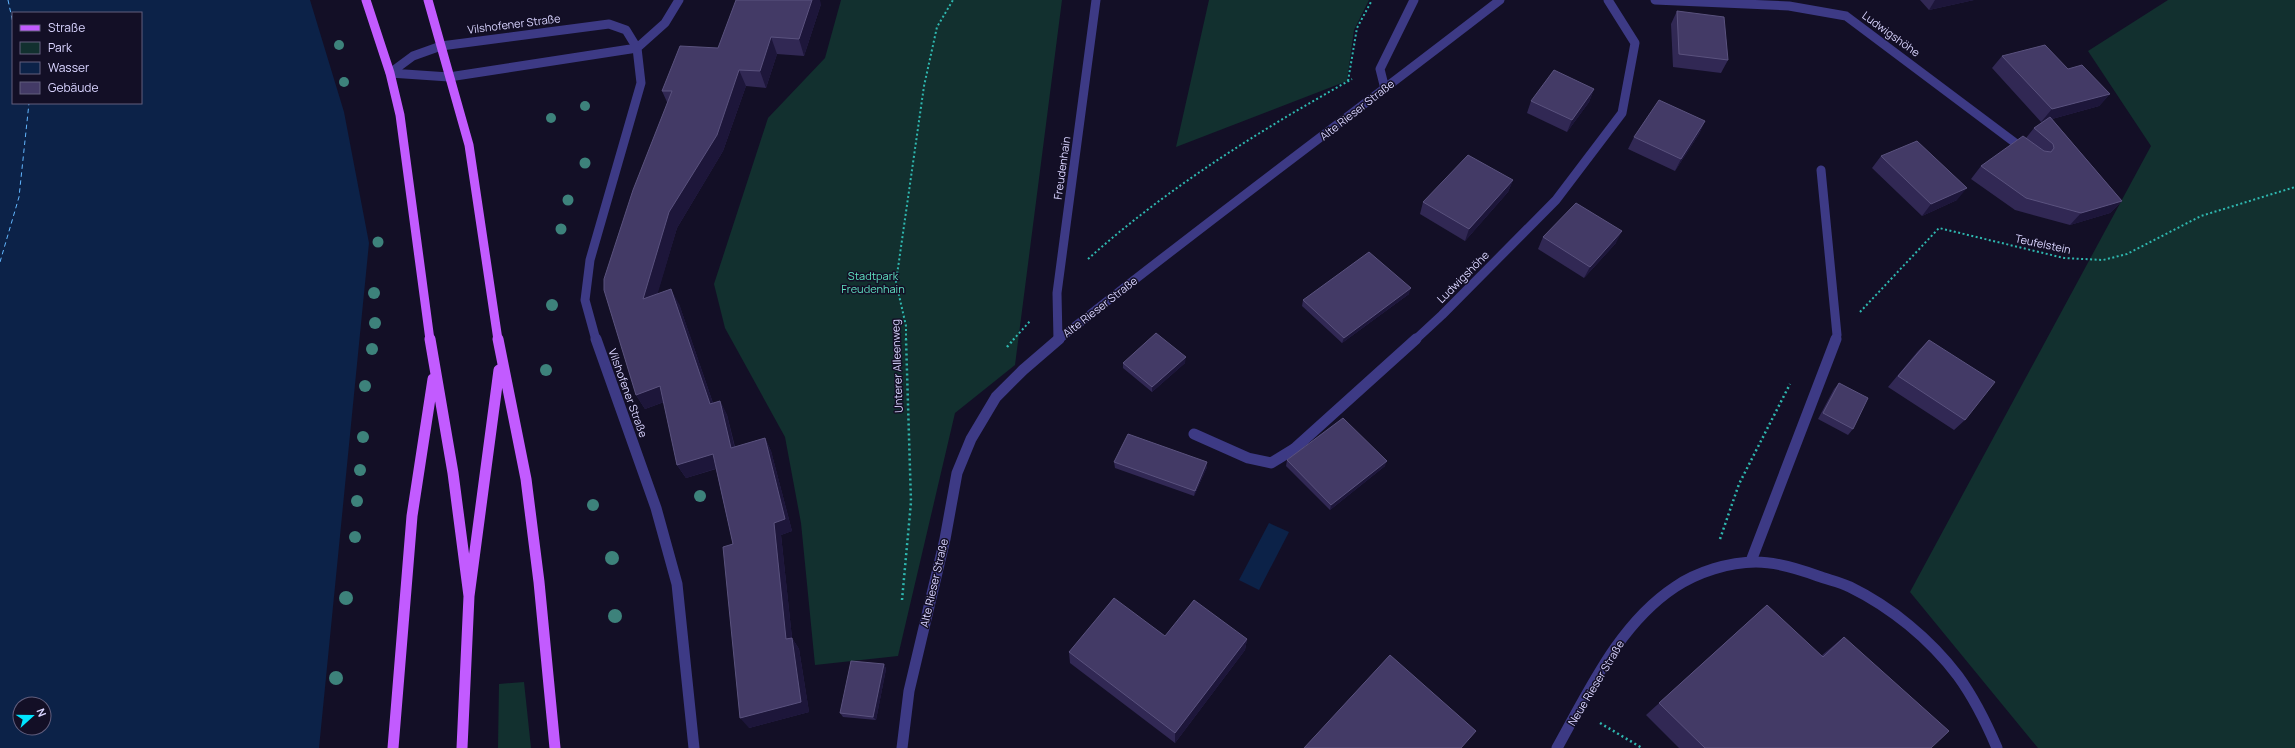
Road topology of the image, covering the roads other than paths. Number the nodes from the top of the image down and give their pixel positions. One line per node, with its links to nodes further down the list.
1 (366, 0): 11 (main road)
2 (428, 0): 9 (main road)
3 (679, 0): 10 (street)
4 (1096, 0): 16 (street, Freudenhain)
5 (1414, 0): 13 (street)
6 (1500, 0): 13 (street, Alte Rieser Straße)
7 (1608, 0): 19 (street, Ludwigshöhe)
8 (1655, 0): 14 (street, Ludwigshöhe)
9 (441, 46): 10 (street, Vilshofener Straße); 11 (street, Vilshofener Straße); 12 (main road)
10 (637, 48): 12 (street); 25 (street, Vilshofener Straße)
11 (390, 73): 12 (street); 18 (main road)
12 (449, 77): 17 (main road)
13 (1385, 89): 16 (street, Alte Rieser Straße)
14 (2030, 154)
15 (1821, 170): 20 (street)
16 (1058, 340): 26 (street, Alte Rieser Straße)
17 (500, 362): 21 (main road); 24 (main road)
18 (434, 371): 21 (main road); 22 (main road)
19 (1194, 434)
20 (1751, 561): 27 (street, Neue Rieser Straße); 28 (street, Neue Rieser Straße)
21 (469, 596): 23 (main road)
22 (393, 748)
23 (462, 748)
24 (555, 748)
25 (694, 748)
26 (902, 748)
27 (1557, 748)
28 (1997, 748)

